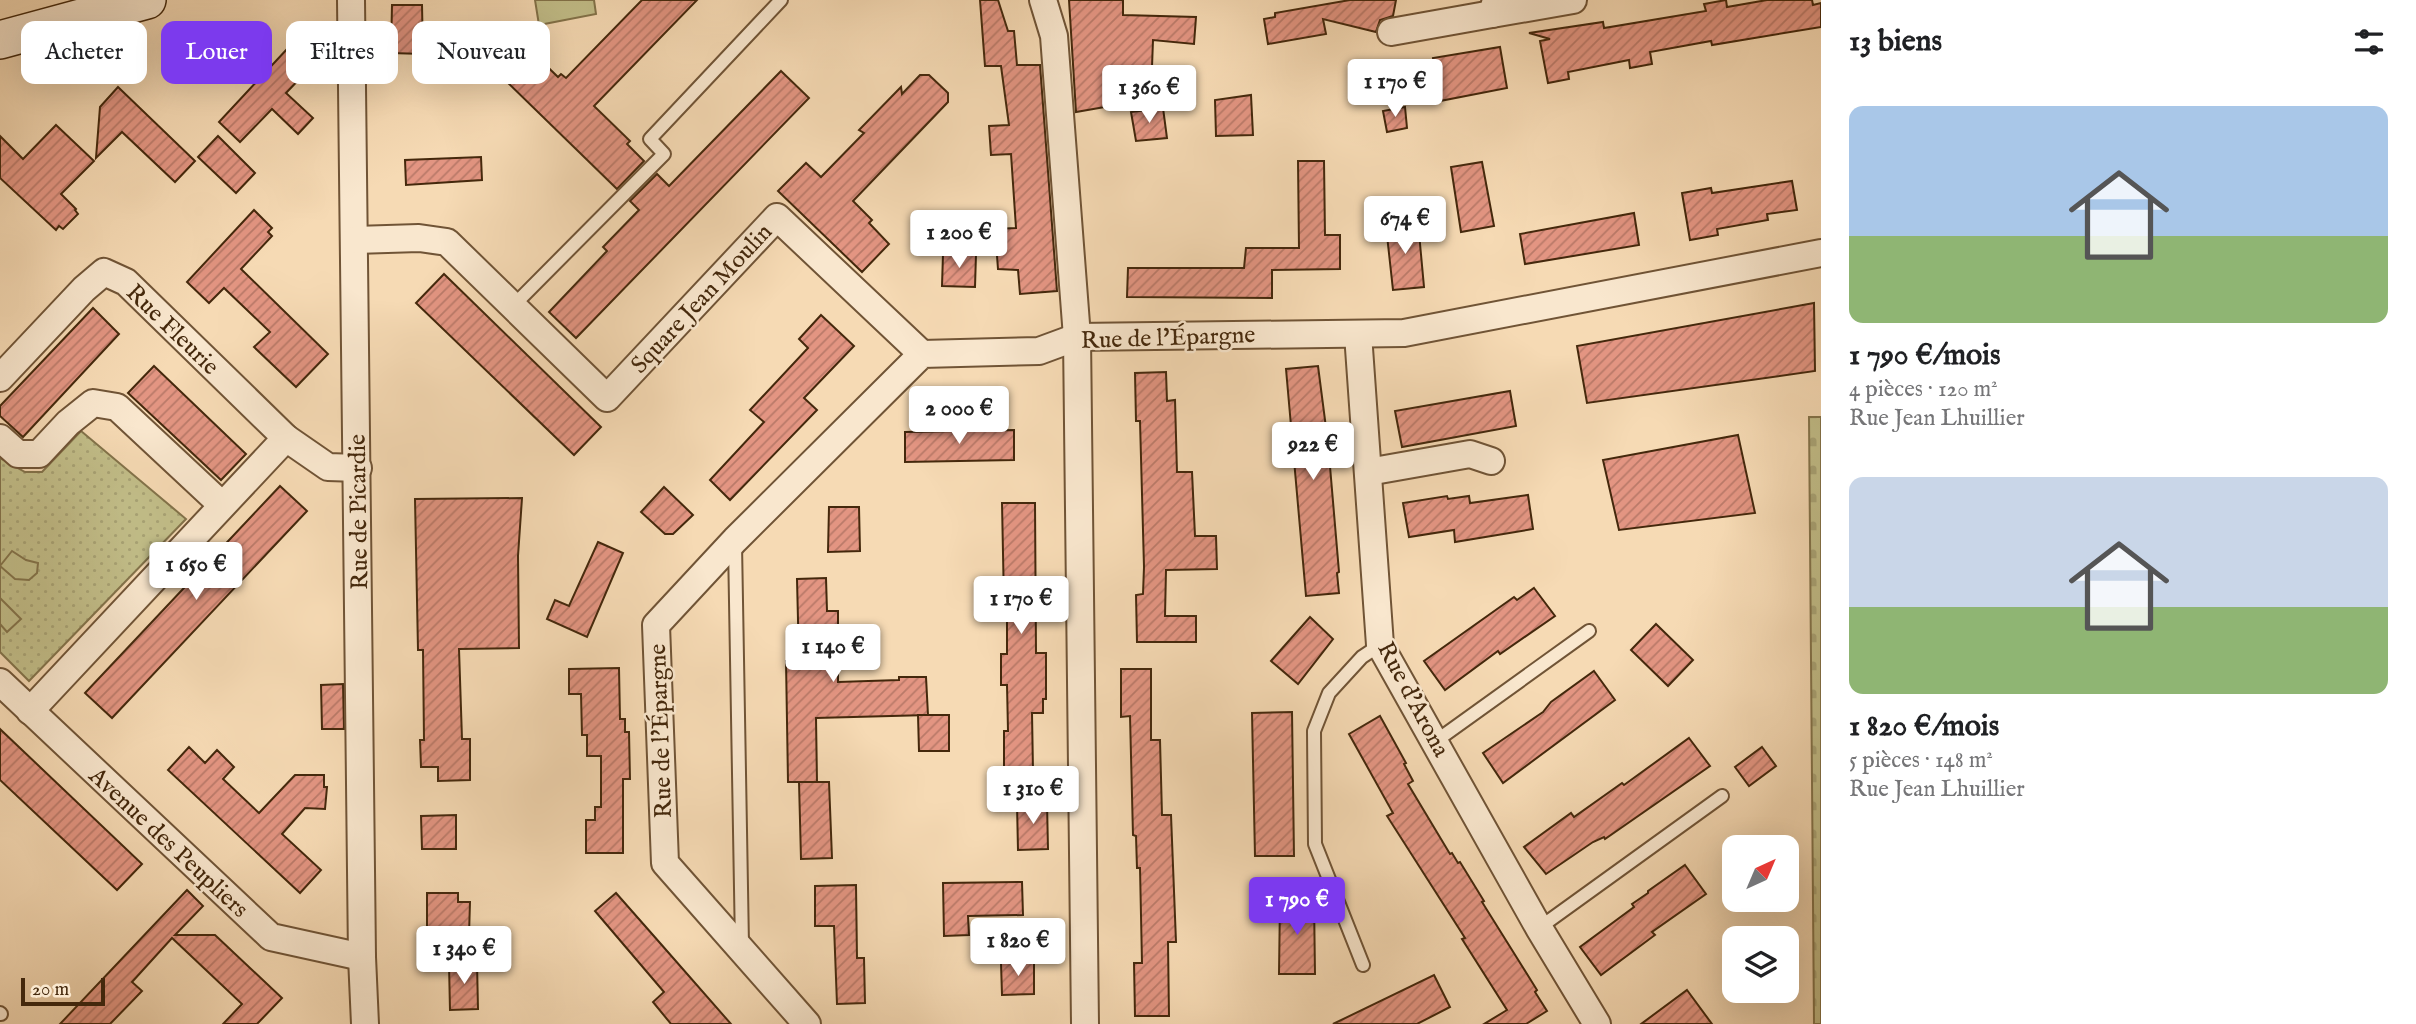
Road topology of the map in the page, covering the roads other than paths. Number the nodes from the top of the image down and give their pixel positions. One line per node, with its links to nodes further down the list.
1 (351, 0): 9 (street, Rue de Picardie)
2 (781, 0): 11 (lane)
3 (1043, 0): 13 (street)
4 (1573, 0): 6 (street)
5 (135, 2): 8 (street)
6 (1494, 7): 7 (street)
7 (1391, 32)
8 (0, 40)
9 (355, 240): 11 (street, Square Jean Moulin); 19 (street, Rue de Picardie)
10 (1821, 255): 12 (street, Rue de l'Épargne)
11 (513, 306): 14 (street, Square Jean Moulin)
12 (1358, 334): 13 (street, Rue de l'Épargne); 20 (street, Rue d'Arona)
13 (1077, 337): 14 (street, Rue de l'Épargne); 35 (street)
14 (922, 354): 22 (street, Rue de l'Épargne)
15 (0, 379): 17 (street, Rue Fleurie)
16 (0, 438): 21 (street)
17 (285, 438): 19 (street, Rue Fleurie); 21 (street)
18 (1491, 461): 20 (street)
19 (358, 468): 31 (street, Rue de Picardie)
20 (1368, 472): 24 (street, Rue d'Arona)
21 (222, 505): 26 (street)
22 (735, 540): 30 (lane); 30 (street, Rue de l'Épargne)
23 (1589, 631): 27 (lane)
24 (1380, 645): 27 (street, Rue d'Arona); 32 (lane)
25 (0, 682): 26 (street, Avenue des Peupliers)
26 (30, 711): 31 (street, Avenue des Peupliers)
27 (1436, 741): 29 (street, Rue d'Arona)
28 (1722, 796): 29 (lane)
29 (1539, 928): 36 (street, Rue d'Arona)
30 (742, 951): 34 (street, Rue de l'Épargne)
31 (362, 957): 33 (street, Rue de Picardie)
32 (1363, 965)
33 (365, 1024)
34 (807, 1024)
35 (1086, 1024)
36 (1597, 1024)

